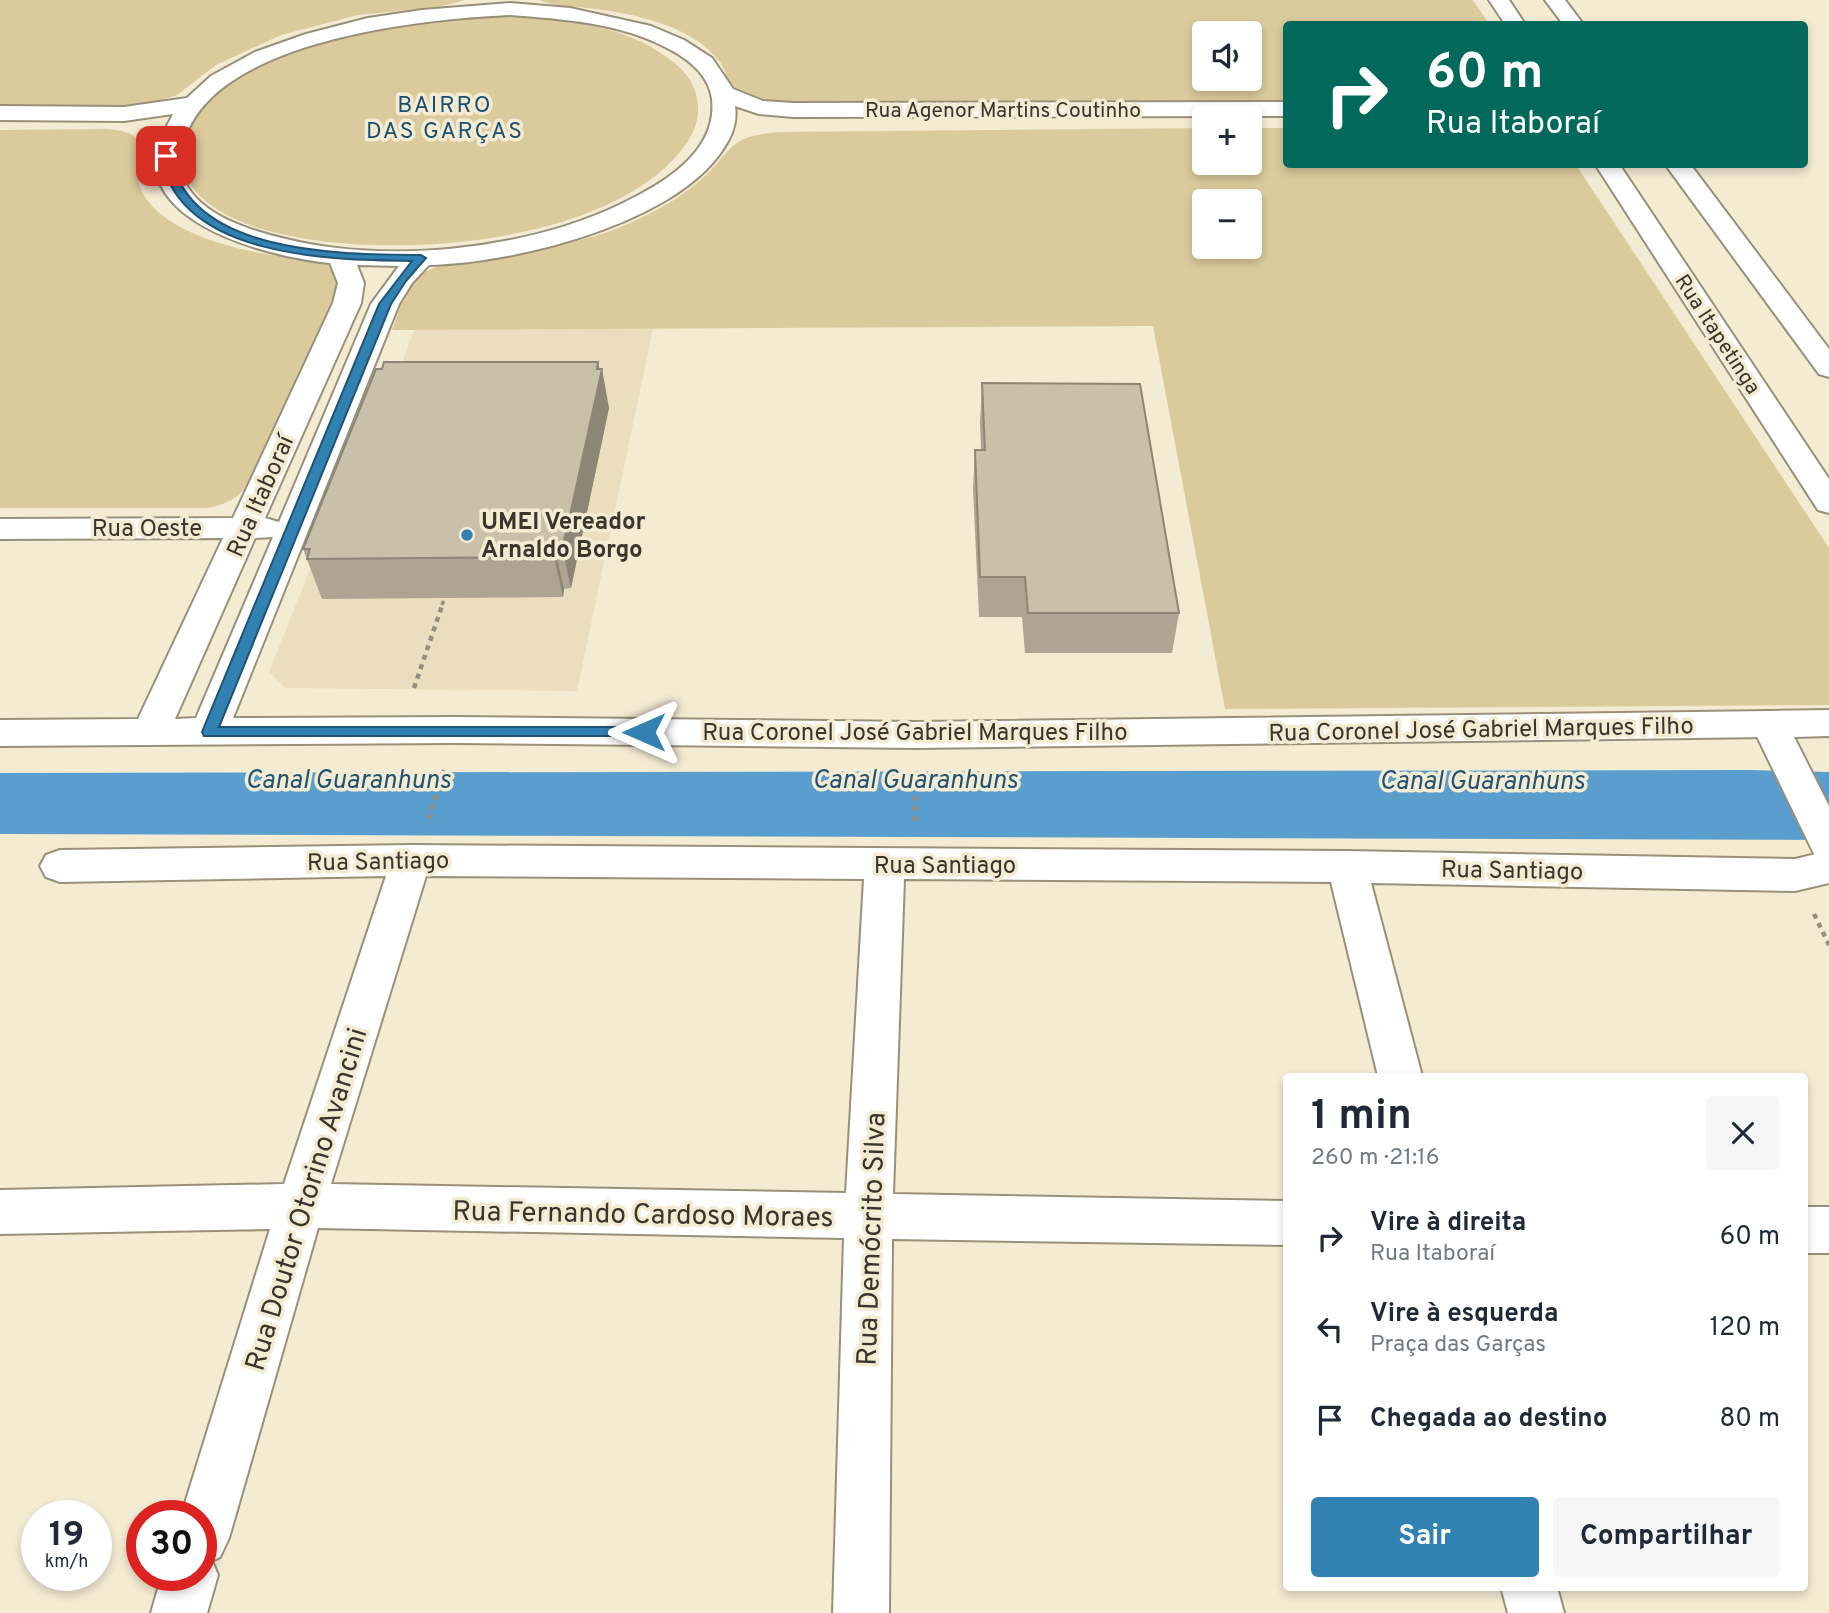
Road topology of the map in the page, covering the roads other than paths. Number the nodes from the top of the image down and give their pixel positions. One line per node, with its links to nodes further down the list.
1 (484, 0): 5 (street)
2 (1499, 0): 6 (street)
3 (1555, 0): 7 (street)
4 (533, 5): 5 (street); 8 (street)
5 (451, 11): 9 (street)
6 (1513, 21)
7 (1571, 21)
8 (723, 93): 10 (street, Rua Agenor Martins Coutinho); 17 (street)
9 (193, 104): 11 (street); 16 (street)
10 (1283, 109)
11 (0, 113)
12 (1192, 121): 17 (street, Rua Agenor Martins Coutinho)
13 (1262, 121): 14 (street)
14 (1283, 121)
15 (0, 125): 16 (street)
16 (171, 136): 20 (street)
17 (719, 137): 21 (street)
18 (1610, 168): 23 (street, Rua Itapetinga)
19 (1680, 168): 22 (street)
20 (341, 257): 21 (street); 25 (street, Rua Itaboraí)
21 (421, 258): 24 (street, Rua Itaboraí)
22 (1829, 368)
23 (1829, 503)
24 (295, 527): 25 (street, Rua Oeste); 28 (street, Rua Itaboraí)
25 (246, 528): 26 (street, Rua Oeste); 30 (street, Rua Itaboraí)
26 (0, 529)
27 (1829, 723): 31 (street, Rua Coronel José Gabriel Marques Filho)
28 (209, 732): 30 (street, Rua Coronel José Gabriel Marques Filho); 31 (street, Rua Coronel José Gabriel Marques Filho)
29 (0, 733): 30 (street, Rua Coronel José Gabriel Marques Filho)
30 (150, 733)
31 (1775, 735): 34 (street)
32 (419, 844): 33 (street, Rua Santiago); 35 (street, Rua Santiago); 38 (street, Rua Doutor Otorino Avancini)
33 (900, 850): 36 (street, Rua Santiago); 40 (street, Rua Demócrito Silva)
34 (1828, 851): 36 (street, Rua Santiago)
35 (60, 866)
36 (1347, 867): 37 (street)
37 (1399, 1073)
38 (301, 1206): 39 (street, Rua Fernando Cardoso Moraes); 40 (street, Rua Fernando Cardoso Moraes); 44 (street, Rua Doutor Otorino Avancini)
39 (0, 1212)
40 (868, 1217): 41 (street, Rua Fernando Cardoso Moraes); 48 (street, Rua Demócrito Silva)
41 (1283, 1223)
42 (1808, 1230): 43 (street)
43 (1829, 1230)
44 (212, 1500)
45 (185, 1591): 47 (street)
46 (1531, 1591): 49 (street)
47 (179, 1613)
48 (861, 1613)
49 (1536, 1613)

